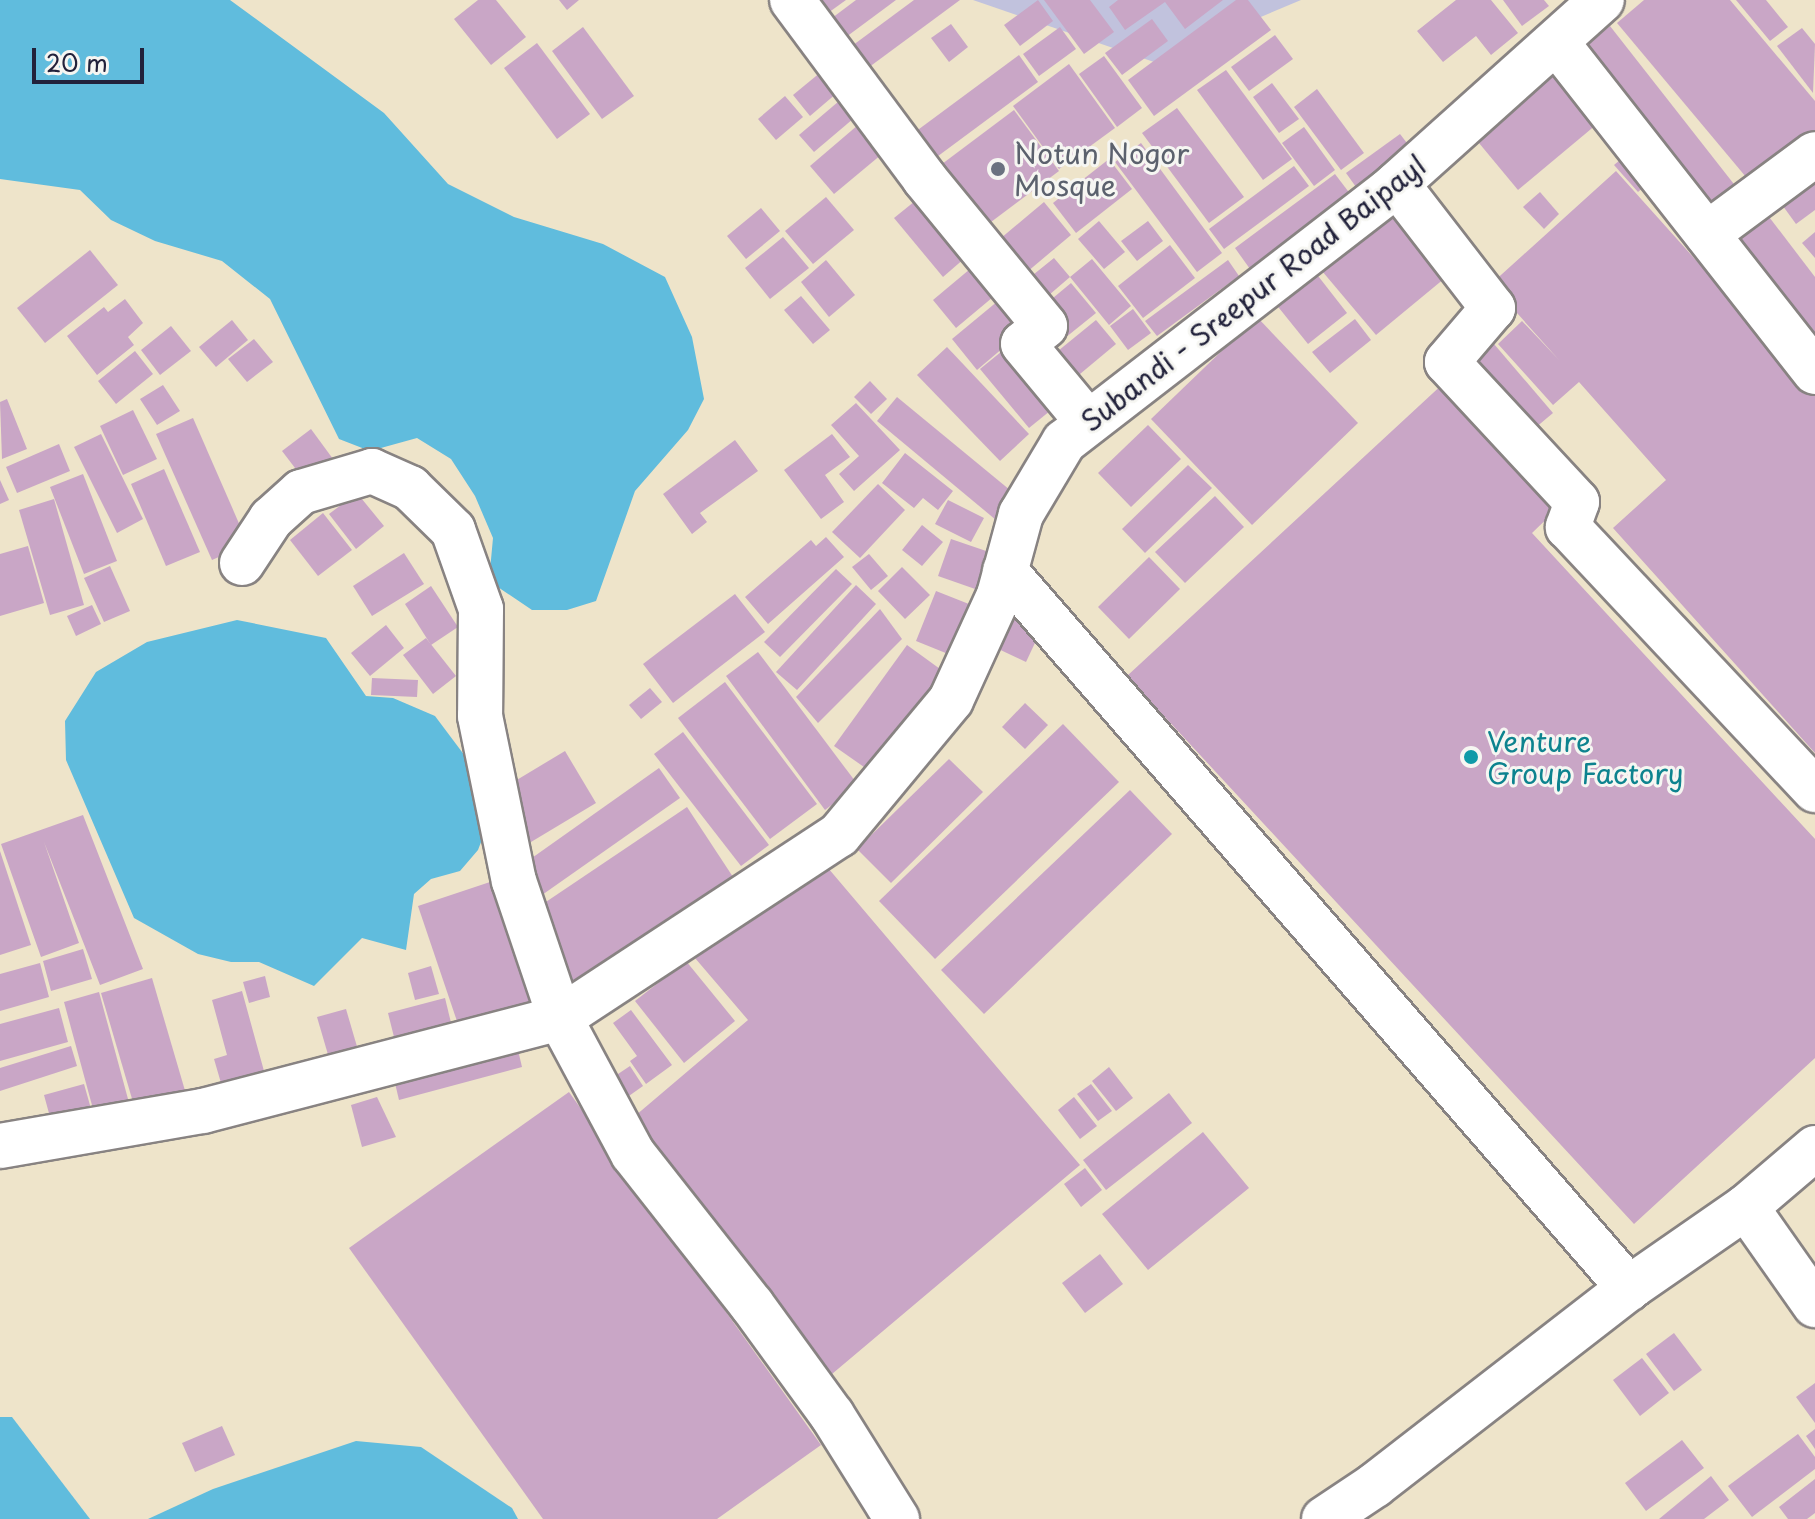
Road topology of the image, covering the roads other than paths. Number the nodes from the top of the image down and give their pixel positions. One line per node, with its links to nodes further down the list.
1 (792, 0): 8 (street)
2 (1602, 0): 3 (street, Subandi - Sreepur Road Baipayl)
3 (1557, 43): 5 (street, Subandi - Sreepur Road Baipayl); 6 (street)
4 (1815, 154): 6 (street)
5 (1397, 184): 8 (street, Subandi - Sreepur Road Baipayl); 11 (street)
6 (1707, 234): 7 (street)
7 (1815, 372)
8 (1087, 421): 10 (street, Subandi - Sreepur Road Baipayl)
9 (242, 563): 12 (street)
10 (1005, 571): 12 (street, Subandi - Sreepur Road Baipayl); 16 (street)
11 (1815, 790)
12 (560, 1018): 13 (street, Subandi - Sreepur Road Baipayl); 18 (street)
13 (0, 1146)
14 (1815, 1148): 15 (street)
15 (1746, 1207): 16 (street); 17 (street)
16 (1629, 1288): 19 (street)
17 (1815, 1305)
18 (897, 1519)
19 (1324, 1519)

